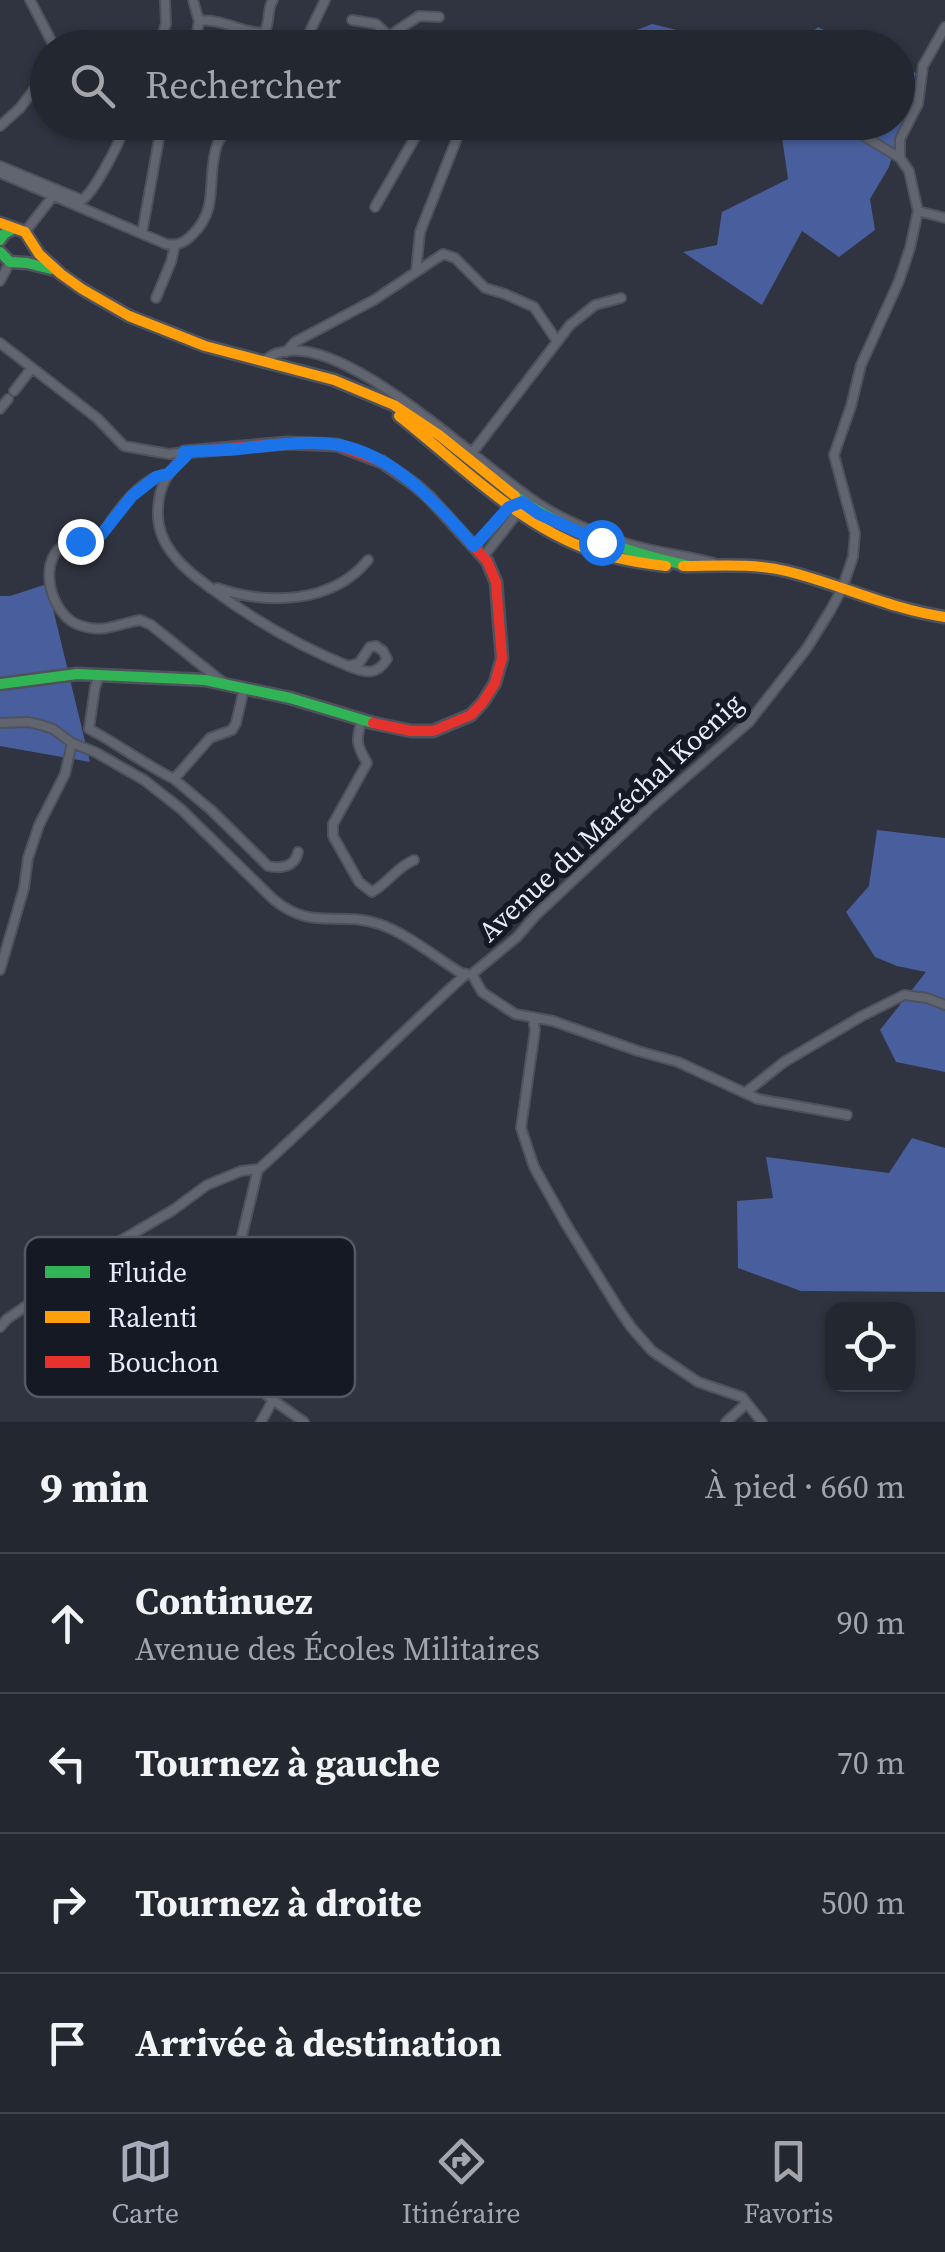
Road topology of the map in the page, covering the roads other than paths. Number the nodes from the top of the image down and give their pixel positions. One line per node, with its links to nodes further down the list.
1 (30, 0): 10 (street)
2 (165, 0): 11 (street)
3 (193, 0): 8 (street)
4 (273, 0): 14 (street)
5 (326, 0): 15 (street)
6 (439, 17): 17 (street)
7 (352, 20): 16 (street)
8 (199, 21): 12 (street); 13 (street)
9 (945, 27): 19 (street)
10 (46, 30)
11 (165, 30)
12 (198, 30)
13 (245, 30)
14 (265, 30)
15 (311, 30)
16 (382, 30)
17 (398, 30)
18 (30, 95): 20 (street)
19 (915, 110)
20 (0, 126)
21 (120, 140): 29 (street)
22 (159, 140): 38 (street)
23 (219, 140): 41 (street)
24 (414, 140): 32 (street)
25 (456, 140): 43 (street)
26 (870, 140): 28 (street)
27 (900, 140): 28 (street)
28 (900, 158): 33 (street)
29 (0, 166)
30 (0, 173): 31 (street)
31 (54, 196): 37 (street); 38 (street)
32 (375, 207)
33 (918, 211): 34 (street); 65 (street, Avenue du Maréchal Koenig)
34 (945, 218)
35 (0, 222): 36 (street)
36 (12, 230): 37 (street); 39 (street)
37 (25, 232): 40 (street)
38 (142, 233): 41 (street)
39 (0, 240)
40 (33, 246): 42 (street); 44 (street)
41 (176, 246): 46 (street)
42 (6, 258): 44 (street); 45 (street)
43 (416, 272): 48 (street); 50 (street)
44 (61, 273): 51 (street)
45 (0, 281)
46 (156, 298)
47 (621, 298): 48 (street)
48 (557, 341): 57 (street)
49 (0, 342): 52 (street)
50 (286, 352): 51 (street); 57 (street)
51 (264, 360): 59 (street)
52 (32, 368): 53 (street); 56 (street)
53 (14, 391)
54 (8, 399): 55 (street)
55 (0, 409)
56 (184, 452): 58 (street); 60 (street)
57 (472, 453): 63 (street)
58 (168, 474): 64 (street); 70 (street)
59 (516, 507): 60 (street); 61 (street); 63 (street)
60 (474, 546): 61 (street)
61 (483, 557): 72 (street)
62 (368, 560): 64 (street)
63 (727, 566): 65 (street)
64 (204, 583): 67 (street)
65 (842, 590): 66 (street); 79 (street, Avenue du Maréchal Koenig)
66 (945, 618)
67 (348, 666): 67 (street)
68 (100, 674): 69 (street); 70 (street); 75 (street)
69 (0, 684)
70 (225, 684): 71 (street)
71 (244, 688): 72 (street); 75 (street)
72 (362, 720): 77 (street)
73 (0, 723): 74 (street)
74 (72, 743): 78 (street); 79 (street)
75 (174, 778): 76 (street)
76 (298, 852)
77 (414, 860)
78 (0, 970)
79 (468, 974): 81 (street); 84 (street, Avenue du Maréchal Koenig)
80 (945, 1005): 82 (street)
81 (534, 1017): 82 (street); 91 (street)
82 (745, 1094): 83 (street)
83 (847, 1115)
84 (258, 1169): 85 (street); 86 (street)
85 (127, 1237)
86 (242, 1237)
87 (25, 1307): 88 (street)
88 (0, 1328)
89 (269, 1397): 90 (street)
90 (273, 1400): 92 (street); 93 (street)
91 (747, 1403): 94 (street); 95 (street)
92 (260, 1422)
93 (304, 1422)
94 (726, 1422)
95 (762, 1422)

